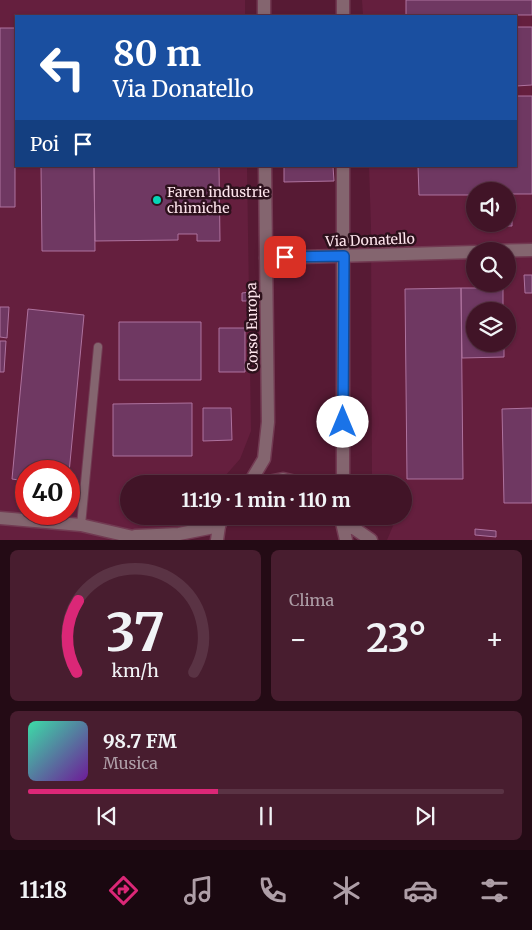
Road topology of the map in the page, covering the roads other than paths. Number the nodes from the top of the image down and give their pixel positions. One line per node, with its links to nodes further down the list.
1 (264, 0): 3 (street)
2 (342, 0): 4 (street)
3 (264, 15)
4 (343, 15)
5 (265, 167): 11 (street, Corso Europa)
6 (344, 167): 10 (street)
7 (516, 250): 8 (street)
8 (532, 250)
9 (466, 252): 10 (street, Via Donatello)
10 (344, 256): 11 (street, Via Donatello); 14 (street)
11 (266, 258): 13 (street, Corso Europa)
12 (98, 347): 16 (lane)
13 (254, 475)
14 (343, 475)
15 (0, 518): 16 (street)
16 (81, 525): 21 (street)
17 (208, 525): 21 (street)
18 (220, 525): 23 (street)
19 (343, 525): 24 (street)
20 (351, 525): 25 (street)
21 (130, 536): 22 (street)
22 (146, 540)
23 (217, 540)
24 (346, 540)
25 (371, 540)

